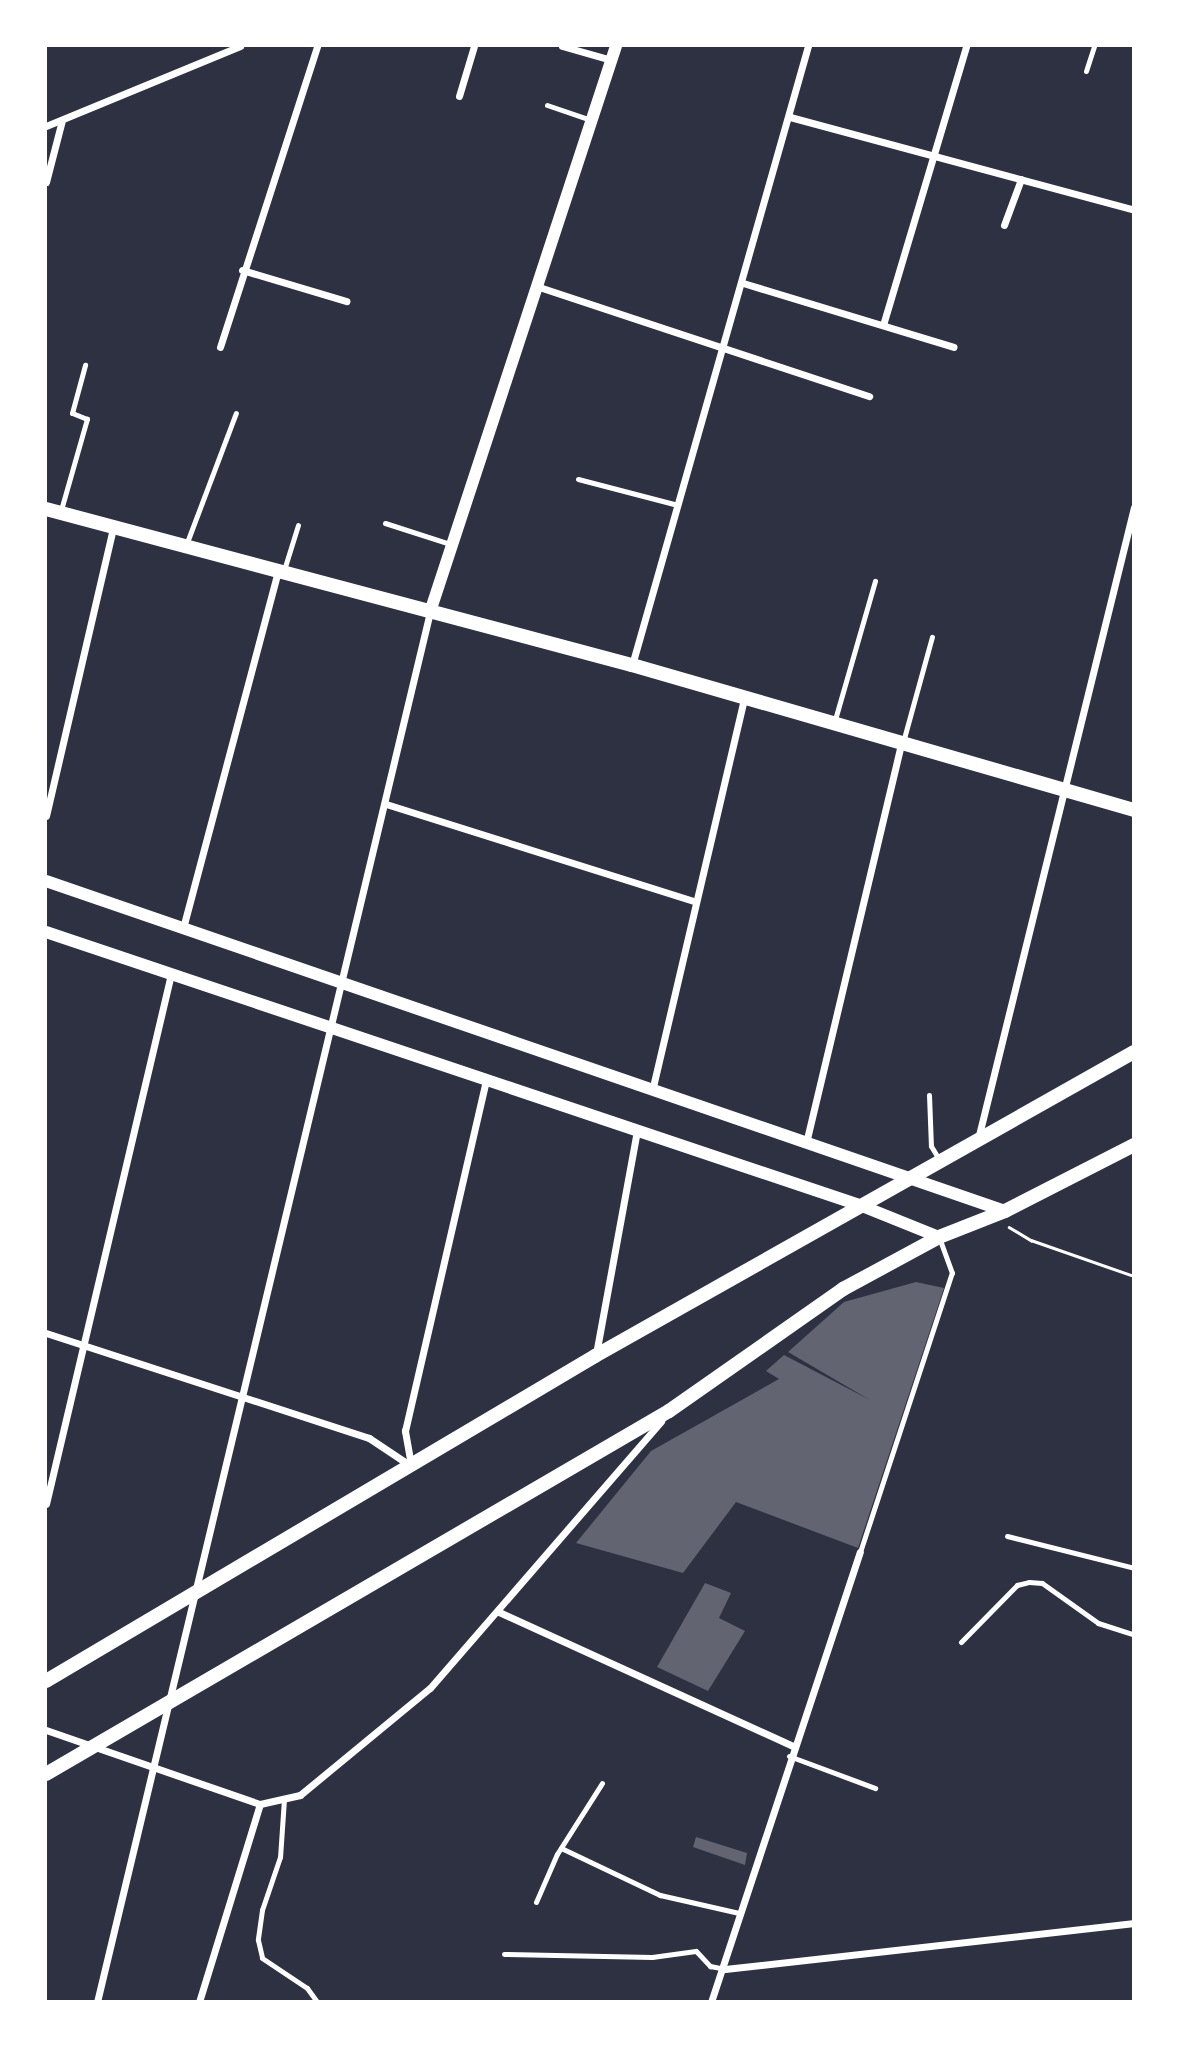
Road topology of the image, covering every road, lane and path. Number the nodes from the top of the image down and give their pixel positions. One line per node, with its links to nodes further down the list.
1 (240, 46): 14 (street)
2 (317, 46): 22 (street)
3 (474, 46): 11 (street)
4 (562, 46): 9 (street)
5 (616, 46): 9 (street)
6 (808, 46): 13 (street)
7 (966, 46): 17 (street)
8 (1094, 46): 10 (lane)
9 (611, 60): 15 (street)
10 (1086, 71)
11 (459, 96)
12 (547, 105): 15 (lane)
13 (790, 117): 17 (street); 23 (street)
14 (62, 120): 16 (street); 19 (street)
15 (591, 120): 24 (street)
16 (46, 126)
17 (932, 155): 18 (street); 26 (street)
18 (1021, 179): 20 (street); 21 (street)
19 (46, 182)
20 (1133, 210)
21 (1004, 225)
22 (243, 270): 25 (street); 28 (street)
23 (743, 283): 26 (street); 27 (street)
24 (536, 286): 27 (street); 40 (street)
25 (346, 301)
26 (883, 325): 29 (street)
27 (724, 346): 31 (street); 34 (street)
28 (220, 347)
29 (954, 347)
30 (85, 365): 36 (lane)
31 (869, 396)
32 (236, 413): 41 (lane)
33 (578, 479): 34 (lane)
34 (678, 505): 46 (street)
35 (1133, 507): 50 (street)
36 (53, 511): 39 (main road)
37 (385, 523): 40 (lane)
38 (298, 525): 42 (lane)
39 (113, 527): 41 (main road); 53 (street)
40 (450, 544): 44 (street)
41 (186, 545): 42 (main road)
42 (281, 570): 44 (main road); 56 (street)
43 (875, 581): 48 (lane)
44 (429, 612): 46 (main road); 51 (street)
45 (932, 637): 49 (lane)
46 (632, 665): 47 (main road)
47 (744, 700): 48 (main road); 55 (street)
48 (833, 726): 49 (main road)
49 (901, 745): 50 (main road); 67 (street)
50 (1065, 790): 52 (main road); 66 (street)
51 (386, 804): 55 (street); 59 (street)
52 (1133, 810)
53 (46, 816)
54 (46, 881): 56 (street)
55 (696, 902): 63 (street)
56 (183, 928): 59 (street)
57 (46, 932): 58 (street)
58 (171, 974): 60 (street); 77 (street)
59 (342, 984): 60 (street); 63 (street)
60 (331, 1029): 62 (street); 79 (street)
61 (1133, 1052): 66 (main road)
62 (485, 1080): 65 (street); 81 (street)
63 (652, 1092): 67 (street)
64 (929, 1095): 69 (lane)
65 (637, 1131): 71 (street); 78 (street)
66 (977, 1139): 69 (main road)
67 (806, 1144): 70 (street)
68 (1133, 1144): 72 (main road)
69 (940, 1161): 70 (main road)
70 (909, 1178): 71 (main road); 72 (street)
71 (862, 1206): 74 (street); 78 (main road)
72 (1005, 1211): 73 (main road)
73 (990, 1217): 74 (main road); 75 (path)
74 (939, 1237): 80 (main road); 84 (lane)
75 (1133, 1276)
76 (46, 1333): 77 (street)
77 (86, 1347): 79 (street); 82 (street)
78 (595, 1356): 81 (main road)
79 (243, 1399): 81 (street); 86 (street)
80 (669, 1411): 87 (street); 91 (main road)
81 (411, 1466): 86 (main road)
82 (46, 1504)
83 (1007, 1536): 85 (lane)
84 (860, 1552): 94 (street)
85 (1133, 1568)
86 (197, 1588): 90 (main road); 91 (street)
87 (499, 1612): 94 (street); 100 (street)
88 (1133, 1635): 89 (lane)
89 (961, 1642)
90 (46, 1681)
91 (171, 1699): 93 (main road); 96 (street)
92 (46, 1730): 93 (street)
93 (92, 1745): 96 (street); 97 (main road)
94 (793, 1746): 95 (street)
95 (789, 1756): 99 (lane); 104 (street)
96 (155, 1768): 101 (street); 108 (street)
97 (46, 1774)
98 (602, 1783): 102 (lane)
99 (875, 1788)
100 (284, 1798): 101 (street); 110 (lane)
101 (260, 1804): 109 (street)
102 (561, 1848): 103 (lane); 104 (lane)
103 (536, 1902)
104 (739, 1913): 107 (street)
105 (1133, 1923): 107 (street)
106 (504, 1954): 107 (lane)
107 (725, 1969): 111 (street)
108 (97, 2001)
109 (199, 2001)
110 (317, 2001)
111 (711, 2001)

